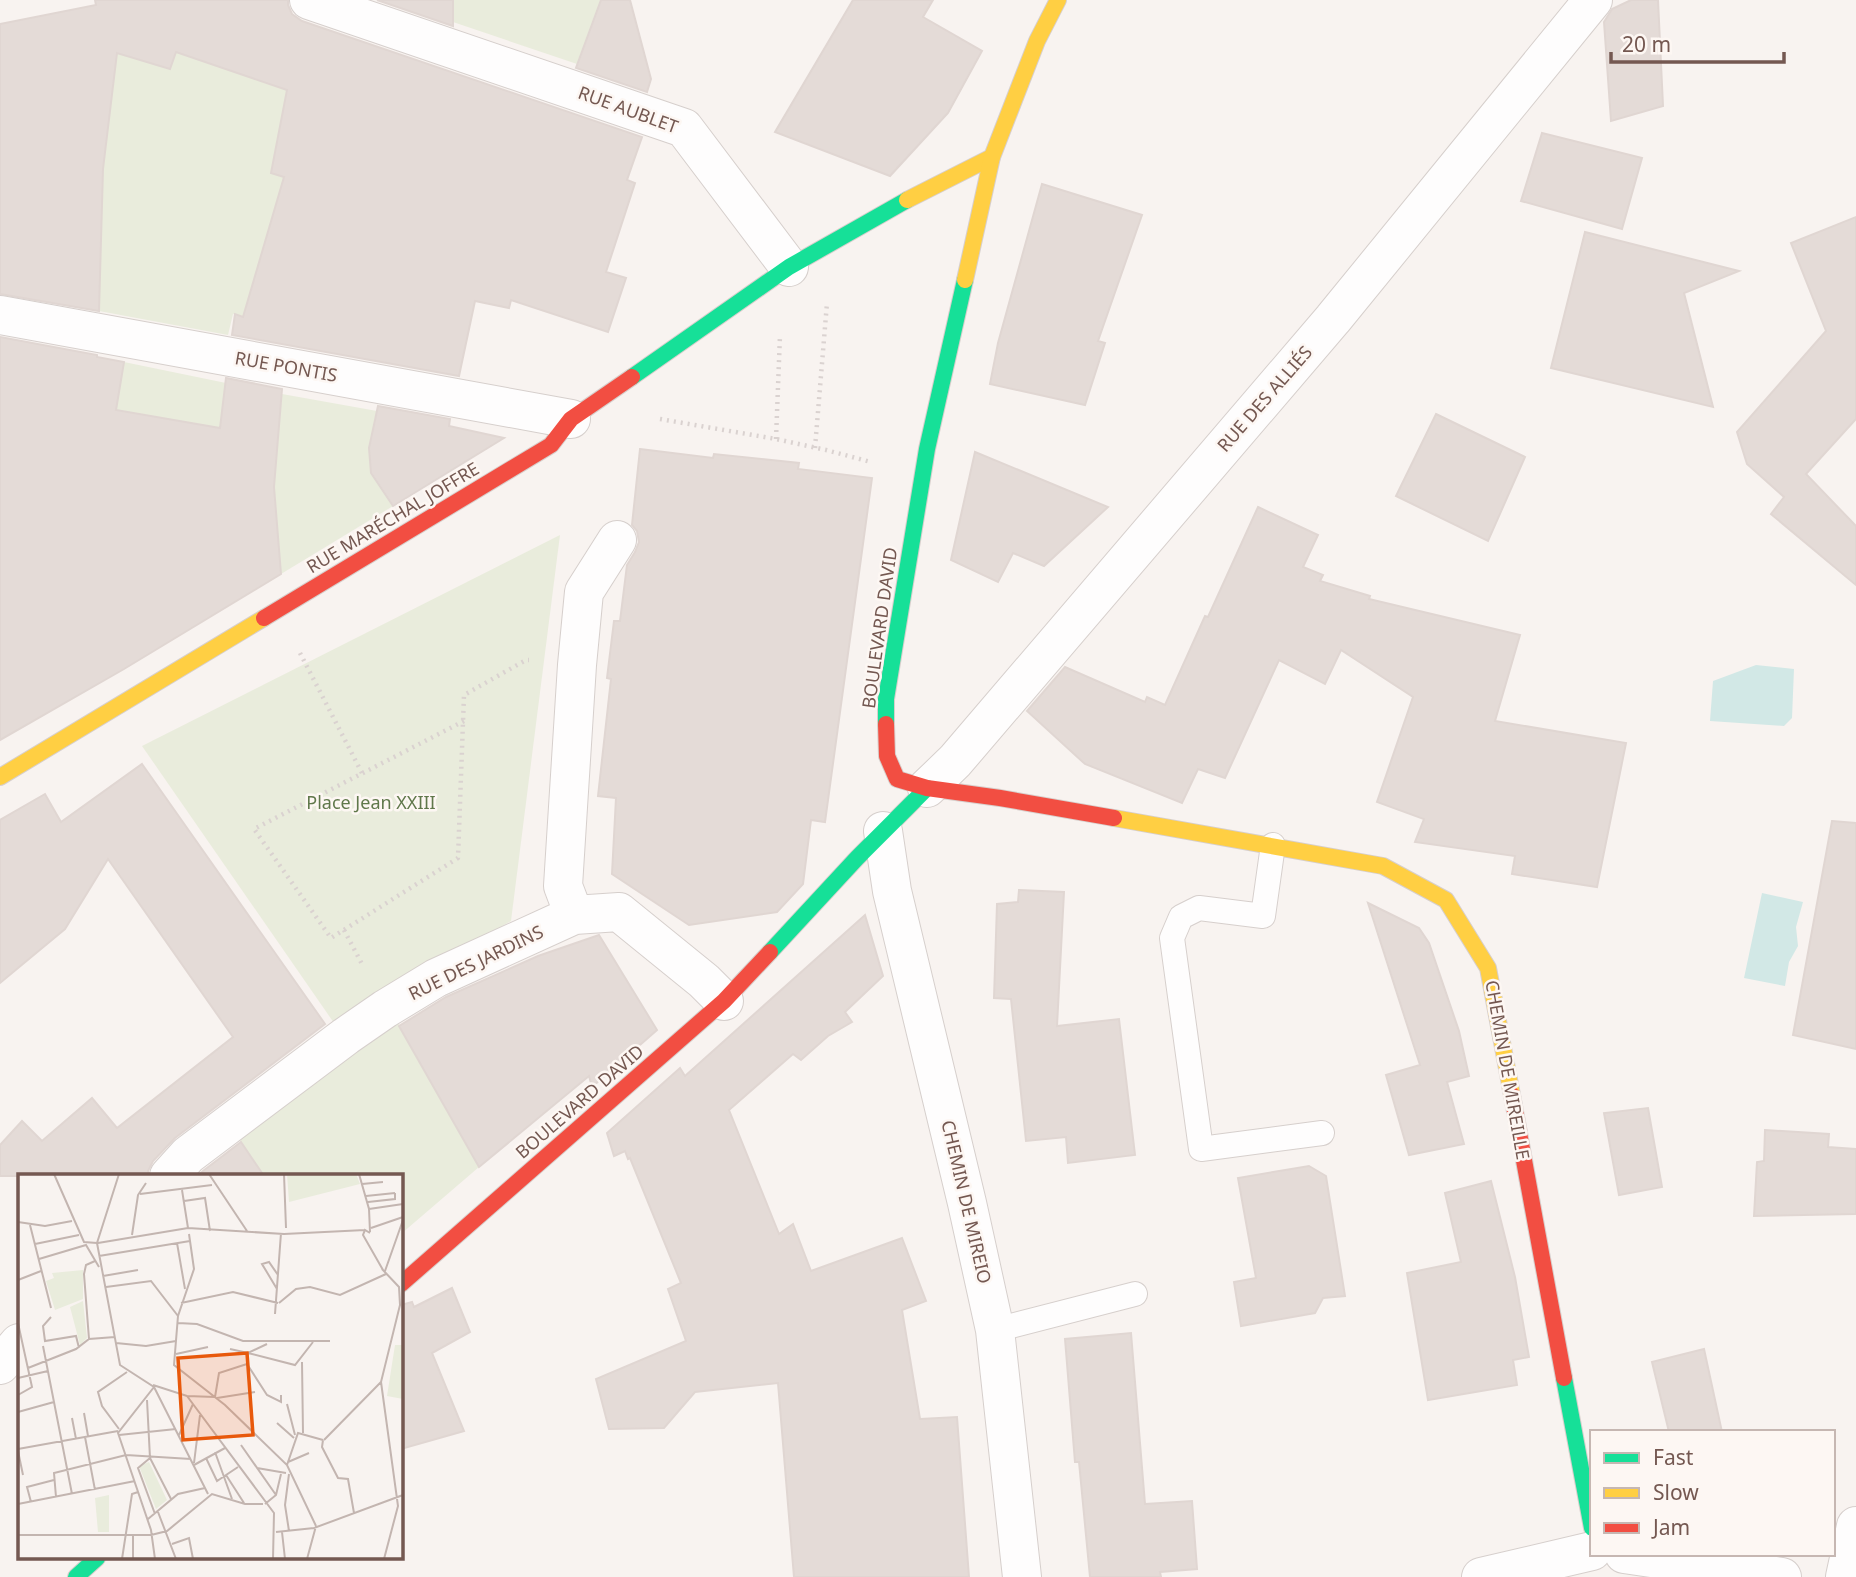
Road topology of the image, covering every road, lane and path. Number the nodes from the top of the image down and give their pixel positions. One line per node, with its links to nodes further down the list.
1 (309, 0): 5 (street, RUE AUBLET)
2 (1058, 0): 4 (street, BOULEVARD DAVID)
3 (1592, 0): 20 (street, RUE DES ALLIÉS)
4 (992, 158): 5 (street); 20 (street, BOULEVARD DAVID)
5 (789, 267): 9 (street, RUE MARÉCHAL JOFFRE)
6 (828, 292): 12 (path)
7 (0, 315): 9 (street, RUE PONTIS)
8 (780, 351): 11 (path)
9 (572, 419): 19 (street, RUE MARÉCHAL JOFFRE)
10 (674, 421): 11 (path)
11 (776, 439): 12 (path)
12 (816, 448): 13 (path)
13 (871, 462)
14 (617, 540): 23 (street)
15 (300, 652): 18 (path)
16 (526, 660): 17 (path)
17 (464, 722): 18 (path); 24 (path)
18 (362, 773): 24 (path)
19 (0, 777)
20 (927, 788): 21 (street, BOULEVARD DAVID); 22 (street, CHEMIN DE MIREILLE)
21 (883, 831): 26 (street, BOULEVARD DAVID); 31 (street, CHEMIN DE MIREIO)
22 (1273, 845): 27 (lane); 34 (street, CHEMIN DE MIREILLE)
23 (575, 915): 26 (street, RUE DES JARDINS); 28 (street, RUE DES JARDINS)
24 (344, 930): 25 (path)
25 (362, 964)
26 (724, 1001): 29 (street, BOULEVARD DAVID)
27 (1322, 1132)
28 (171, 1174)
29 (402, 1283)
30 (1135, 1294): 31 (lane)
31 (995, 1330): 40 (street, CHEMIN DE MIREIO)
32 (18, 1344): 33 (street)
33 (0, 1365)
34 (1590, 1517)
35 (1856, 1526): 43 (street)
36 (1590, 1551): 41 (street)
37 (1638, 1556): 42 (street)
38 (95, 1560): 39 (street)
39 (76, 1577)
40 (1022, 1577)
41 (1481, 1577)
42 (1782, 1577)
43 (1845, 1577)

